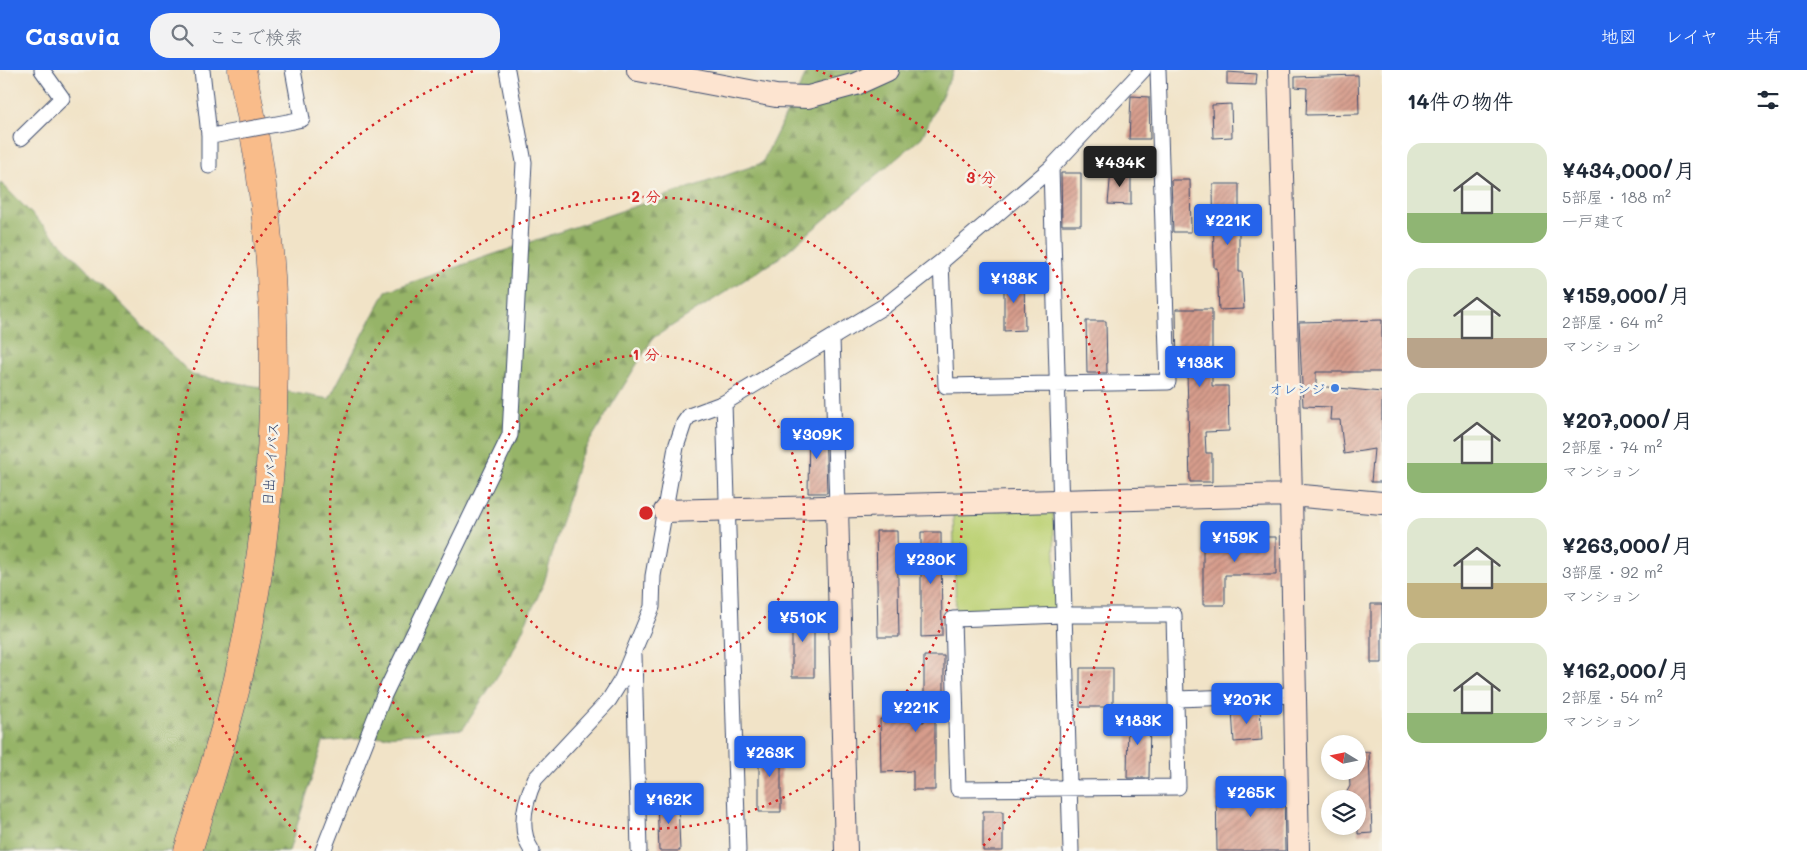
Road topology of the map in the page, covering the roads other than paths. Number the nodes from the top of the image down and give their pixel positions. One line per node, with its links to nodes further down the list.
1 (42, 70): 13 (street)
2 (202, 70): 12 (street)
3 (242, 70): 18 (highway, 日出バイパス)
4 (257, 70): 18 (highway)
5 (293, 70): 12 (street, bridge)
6 (507, 70): 33 (street)
7 (638, 70): 8 (street)
8 (887, 70)
9 (1143, 70): 15 (street)
10 (1158, 70): 19 (street)
11 (1279, 70): 21 (street)
12 (213, 135): 14 (street)
13 (20, 138)
14 (209, 166)
15 (1051, 168): 16 (street); 19 (street)
16 (941, 262): 17 (street); 19 (street)
17 (832, 338): 20 (street); 24 (street)
18 (275, 383): 32 (highway, 日出バイパス)
19 (1056, 384): 22 (street)
20 (724, 402): 25 (street); 26 (street)
21 (1291, 496): 22 (street); 23 (street); 29 (street)
22 (1060, 501): 24 (street); 27 (street)
23 (1382, 503)
24 (837, 507): 25 (street); 37 (street)
25 (728, 509): 26 (street); 36 (street)
26 (665, 511): 28 (street)
27 (1063, 616): 30 (street); 31 (street); 31 (street)
28 (634, 649): 34 (street); 35 (street)
29 (1294, 695): 30 (street); 39 (street)
30 (1177, 699): 31 (street)
31 (1069, 788): 38 (street)
32 (188, 851)
33 (323, 851)
34 (532, 851)
35 (639, 851)
36 (738, 851)
37 (846, 851)
38 (1071, 851)
39 (1298, 851)

